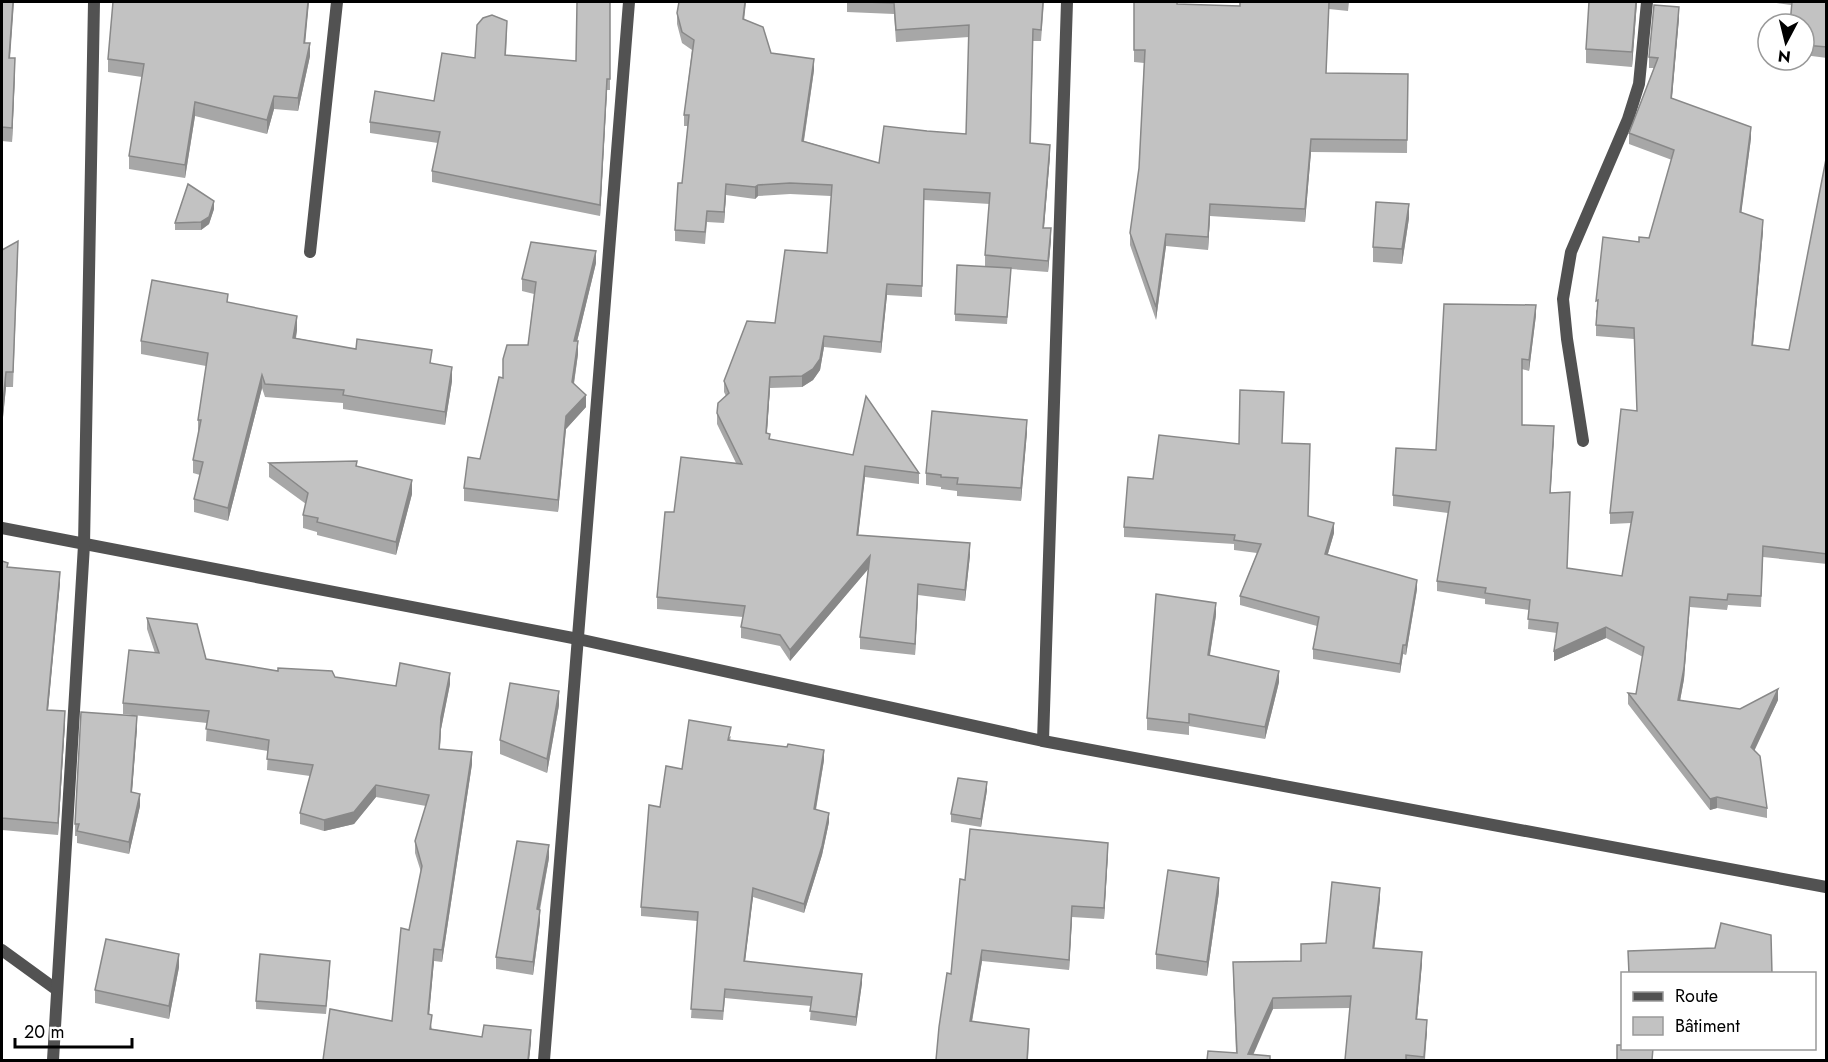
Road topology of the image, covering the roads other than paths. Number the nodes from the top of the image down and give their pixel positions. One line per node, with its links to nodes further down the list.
1 (94, 2): 9 (street)
2 (337, 2): 6 (street)
3 (629, 2): 10 (street)
4 (1067, 2): 11 (street)
5 (1647, 2): 7 (street)
6 (310, 252)
7 (1583, 441)
8 (2, 528): 9 (street)
9 (84, 545): 10 (street); 14 (street)
10 (578, 639): 11 (street); 16 (street)
11 (1043, 741): 12 (street)
12 (1827, 887)
13 (2, 950): 14 (street)
14 (57, 990): 15 (street)
15 (53, 1060)
16 (544, 1060)

